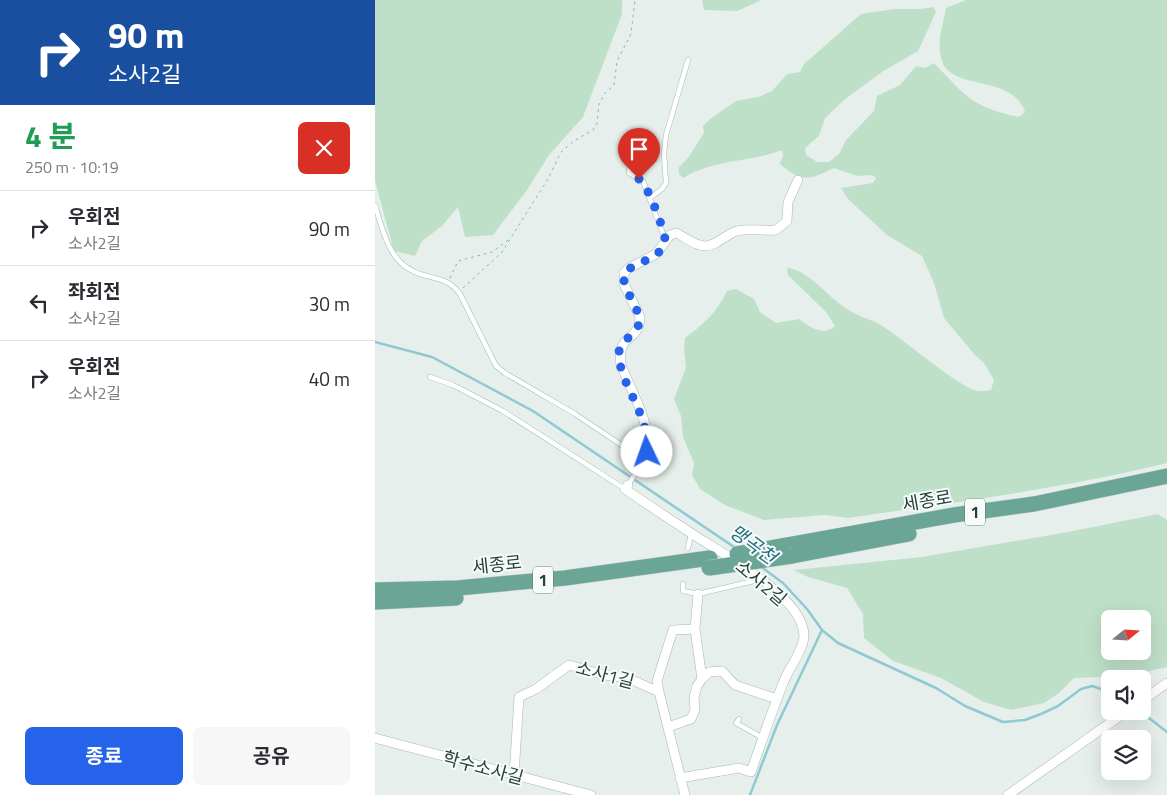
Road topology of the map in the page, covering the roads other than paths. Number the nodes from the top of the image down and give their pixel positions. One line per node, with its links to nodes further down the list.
1 (688, 60): 4 (lane)
2 (630, 163): 4 (lane)
3 (798, 180): 6 (street)
4 (650, 198): 6 (lane)
5 (375, 206): 8 (lane)
6 (665, 239): 8 (street)
7 (430, 378): 11 (lane)
8 (643, 462): 11 (lane)
9 (1167, 476): 14 (main road, 세종로 / 1)
10 (1167, 486): 14 (main road, 세종로 / 1)
11 (626, 487): 12 (street, 소사2길)
12 (691, 533): 13 (lane); 16 (street, 소사2길)
13 (688, 548)
14 (787, 551): 15 (main road, 1, bridge)
15 (710, 563): 18 (main road, 세종로 / 1); 20 (main road, 세종로 / 1)
16 (762, 579): 19 (lane); 26 (street, 소사2길)
17 (683, 584): 19 (lane)
18 (375, 590)
19 (698, 594): 21 (street)
20 (375, 602)
21 (695, 629): 22 (street); 24 (street, 소사1길)
22 (702, 679): 26 (street); 29 (street)
23 (1165, 684): 25 (street)
24 (659, 692): 29 (street, 소사1길); 32 (street, 소사1길)
25 (1151, 694)
26 (777, 699): 31 (street, 소사2길)
27 (739, 719): 31 (lane)
28 (1115, 720): 36 (street)
29 (668, 727): 33 (street, 소사1길)
30 (375, 738): 32 (street, 학수소사길)
31 (763, 738): 33 (street, 소사2길)
32 (514, 776): 34 (street, 학수소사길)
33 (680, 778): 35 (street, 소사1길)
34 (591, 795)
35 (685, 795)
36 (1008, 795)

